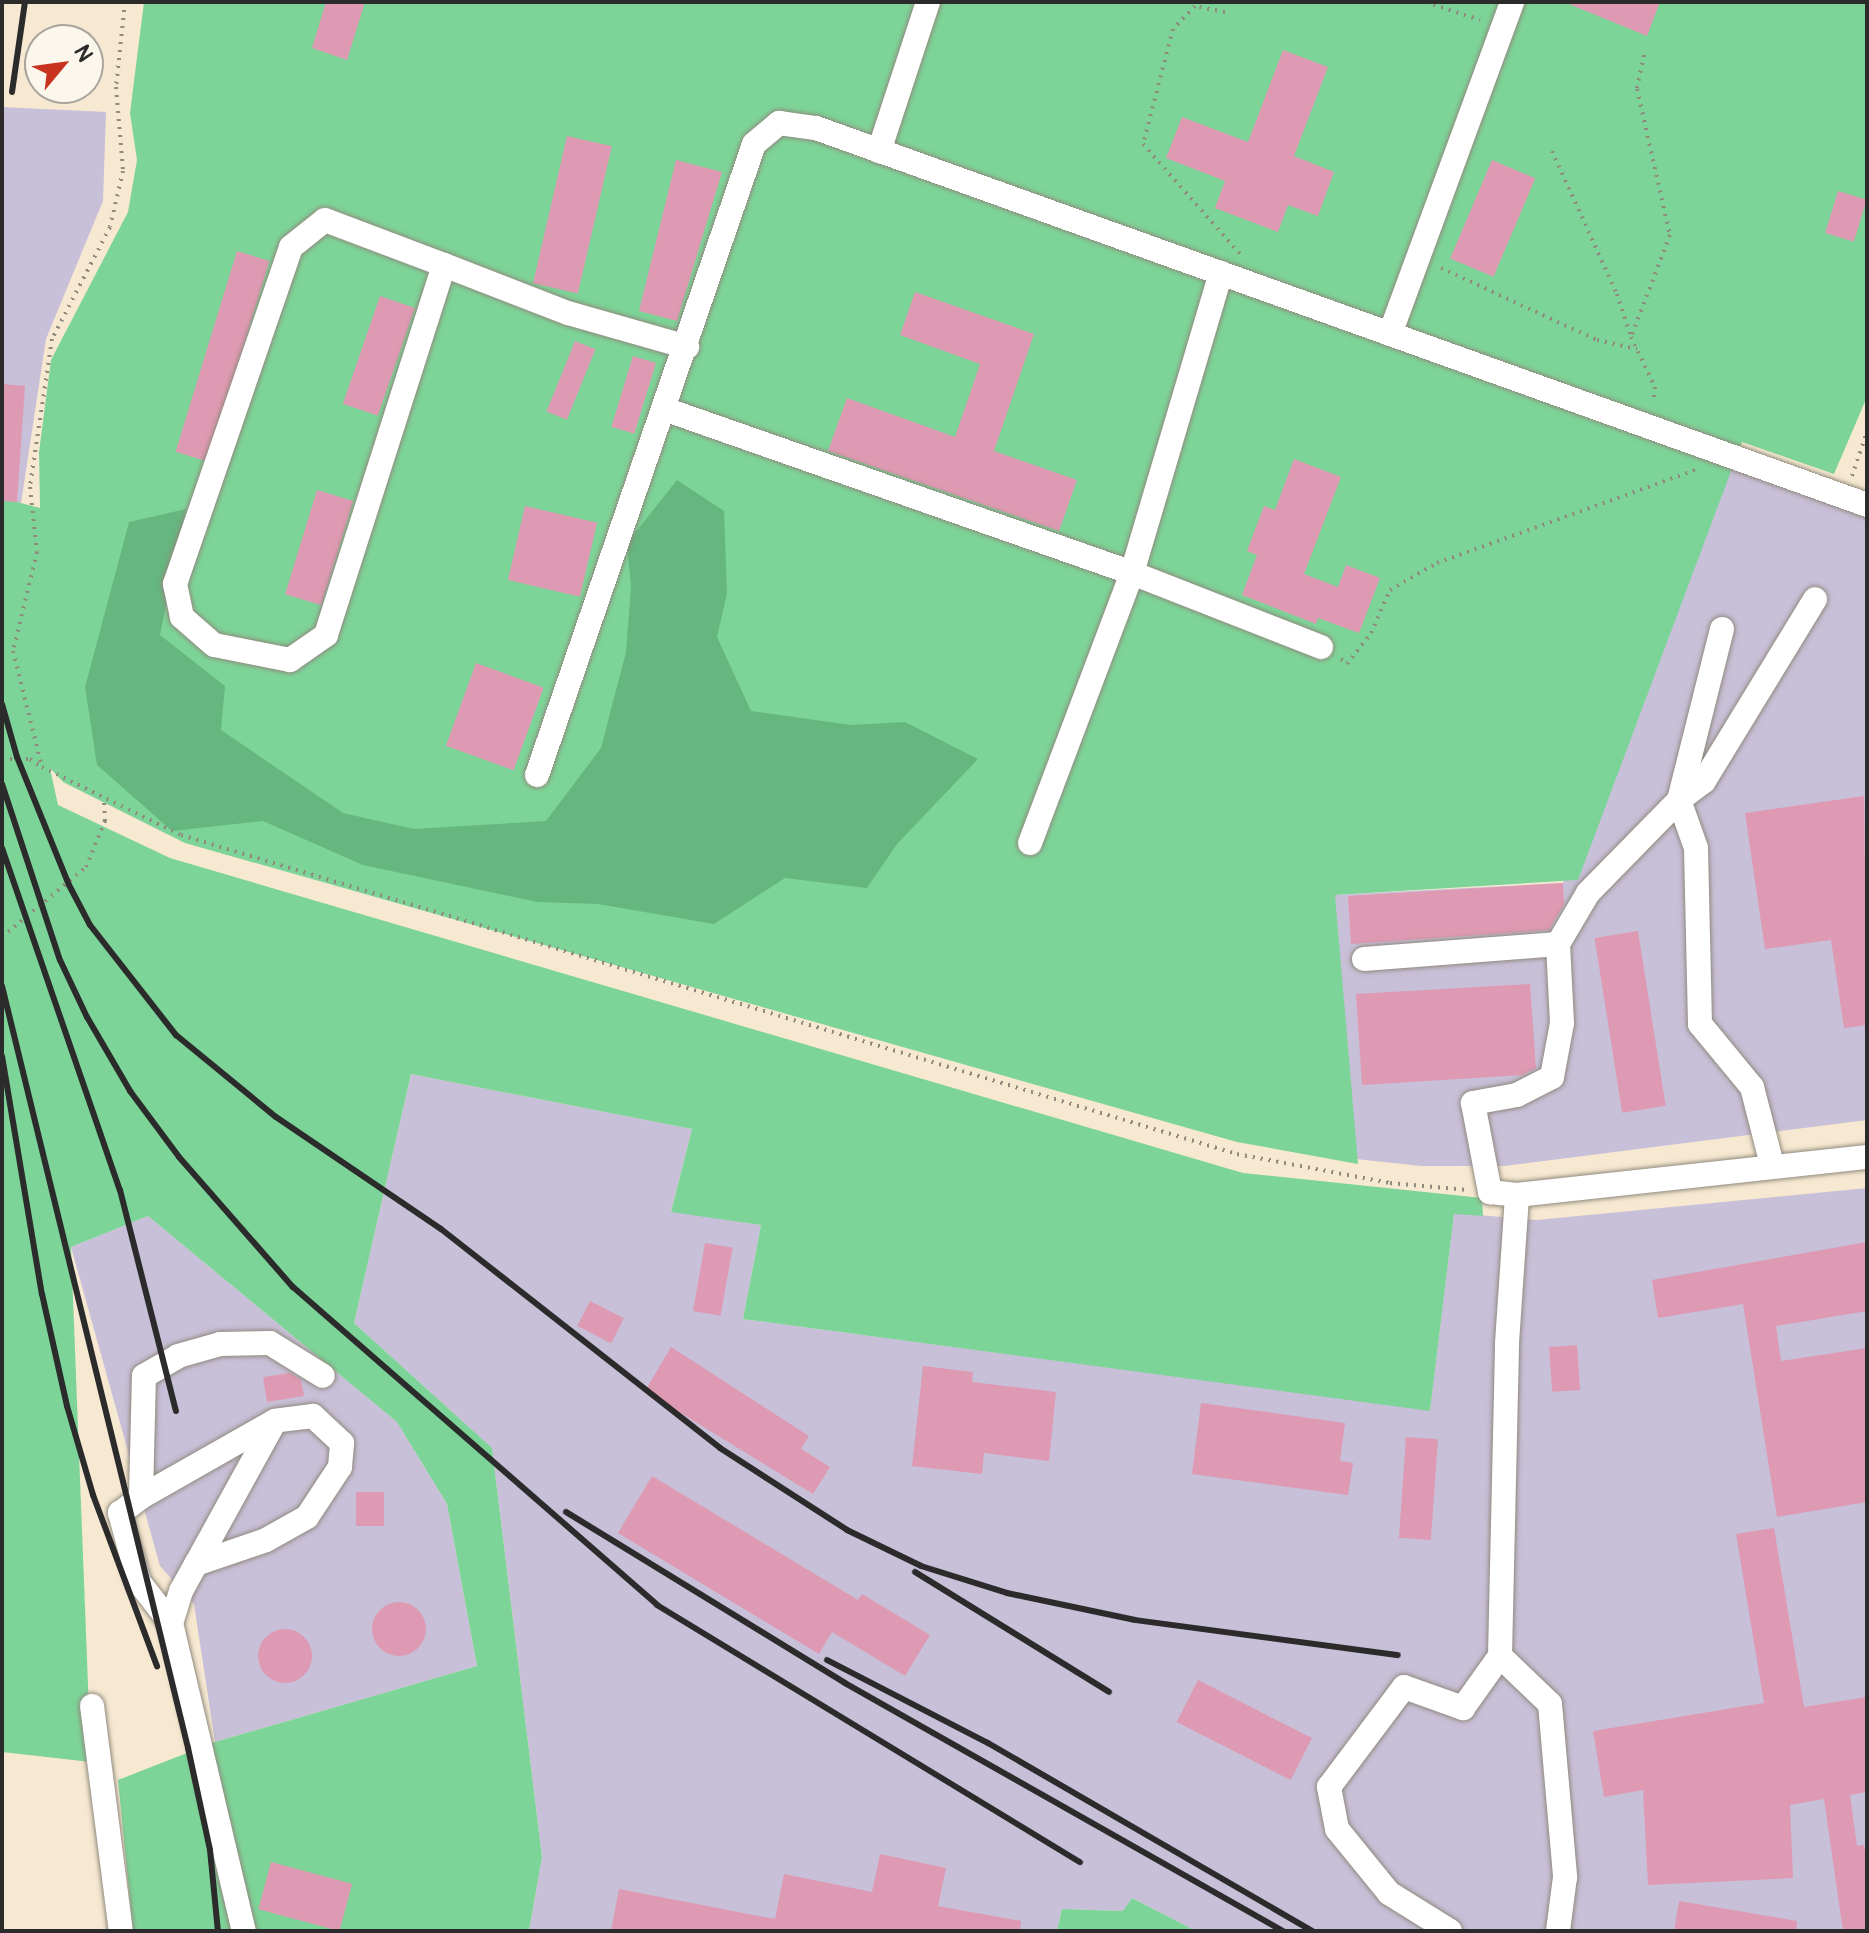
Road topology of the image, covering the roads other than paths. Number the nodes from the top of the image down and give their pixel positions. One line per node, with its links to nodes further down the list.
1 (928, 2): 3 (lane)
2 (1512, 2): 6 (lane)
3 (879, 151): 5 (lane); 7 (lane)
4 (444, 265): 4 (lane); 7 (lane)
5 (1221, 273): 6 (lane); 10 (lane)
6 (1390, 334): 9 (lane)
7 (687, 347): 8 (lane)
8 (667, 410): 10 (lane); 14 (lane)
9 (1856, 501)
10 (1132, 573): 13 (lane); 16 (lane)
11 (1815, 599): 15 (lane)
12 (1722, 629): 15 (lane)
13 (1321, 647)
14 (537, 775)
15 (1679, 800): 17 (lane); 20 (lane)
16 (1030, 843)
17 (1558, 944): 18 (lane); 21 (lane)
18 (1364, 959)
19 (1867, 1157): 20 (lane)
20 (1772, 1165): 21 (lane)
21 (1517, 1195): 27 (lane)
22 (323, 1376): 24 (lane)
23 (275, 1421): 24 (lane); 25 (lane); 25 (lane)
24 (141, 1497): 26 (lane)
25 (196, 1564): 26 (lane)
26 (171, 1623): 30 (lane)
27 (1500, 1656): 31 (lane); 32 (lane)
28 (92, 1706): 29 (lane)
29 (121, 1931)
30 (244, 1931)
31 (1450, 1931)
32 (1558, 1931)

